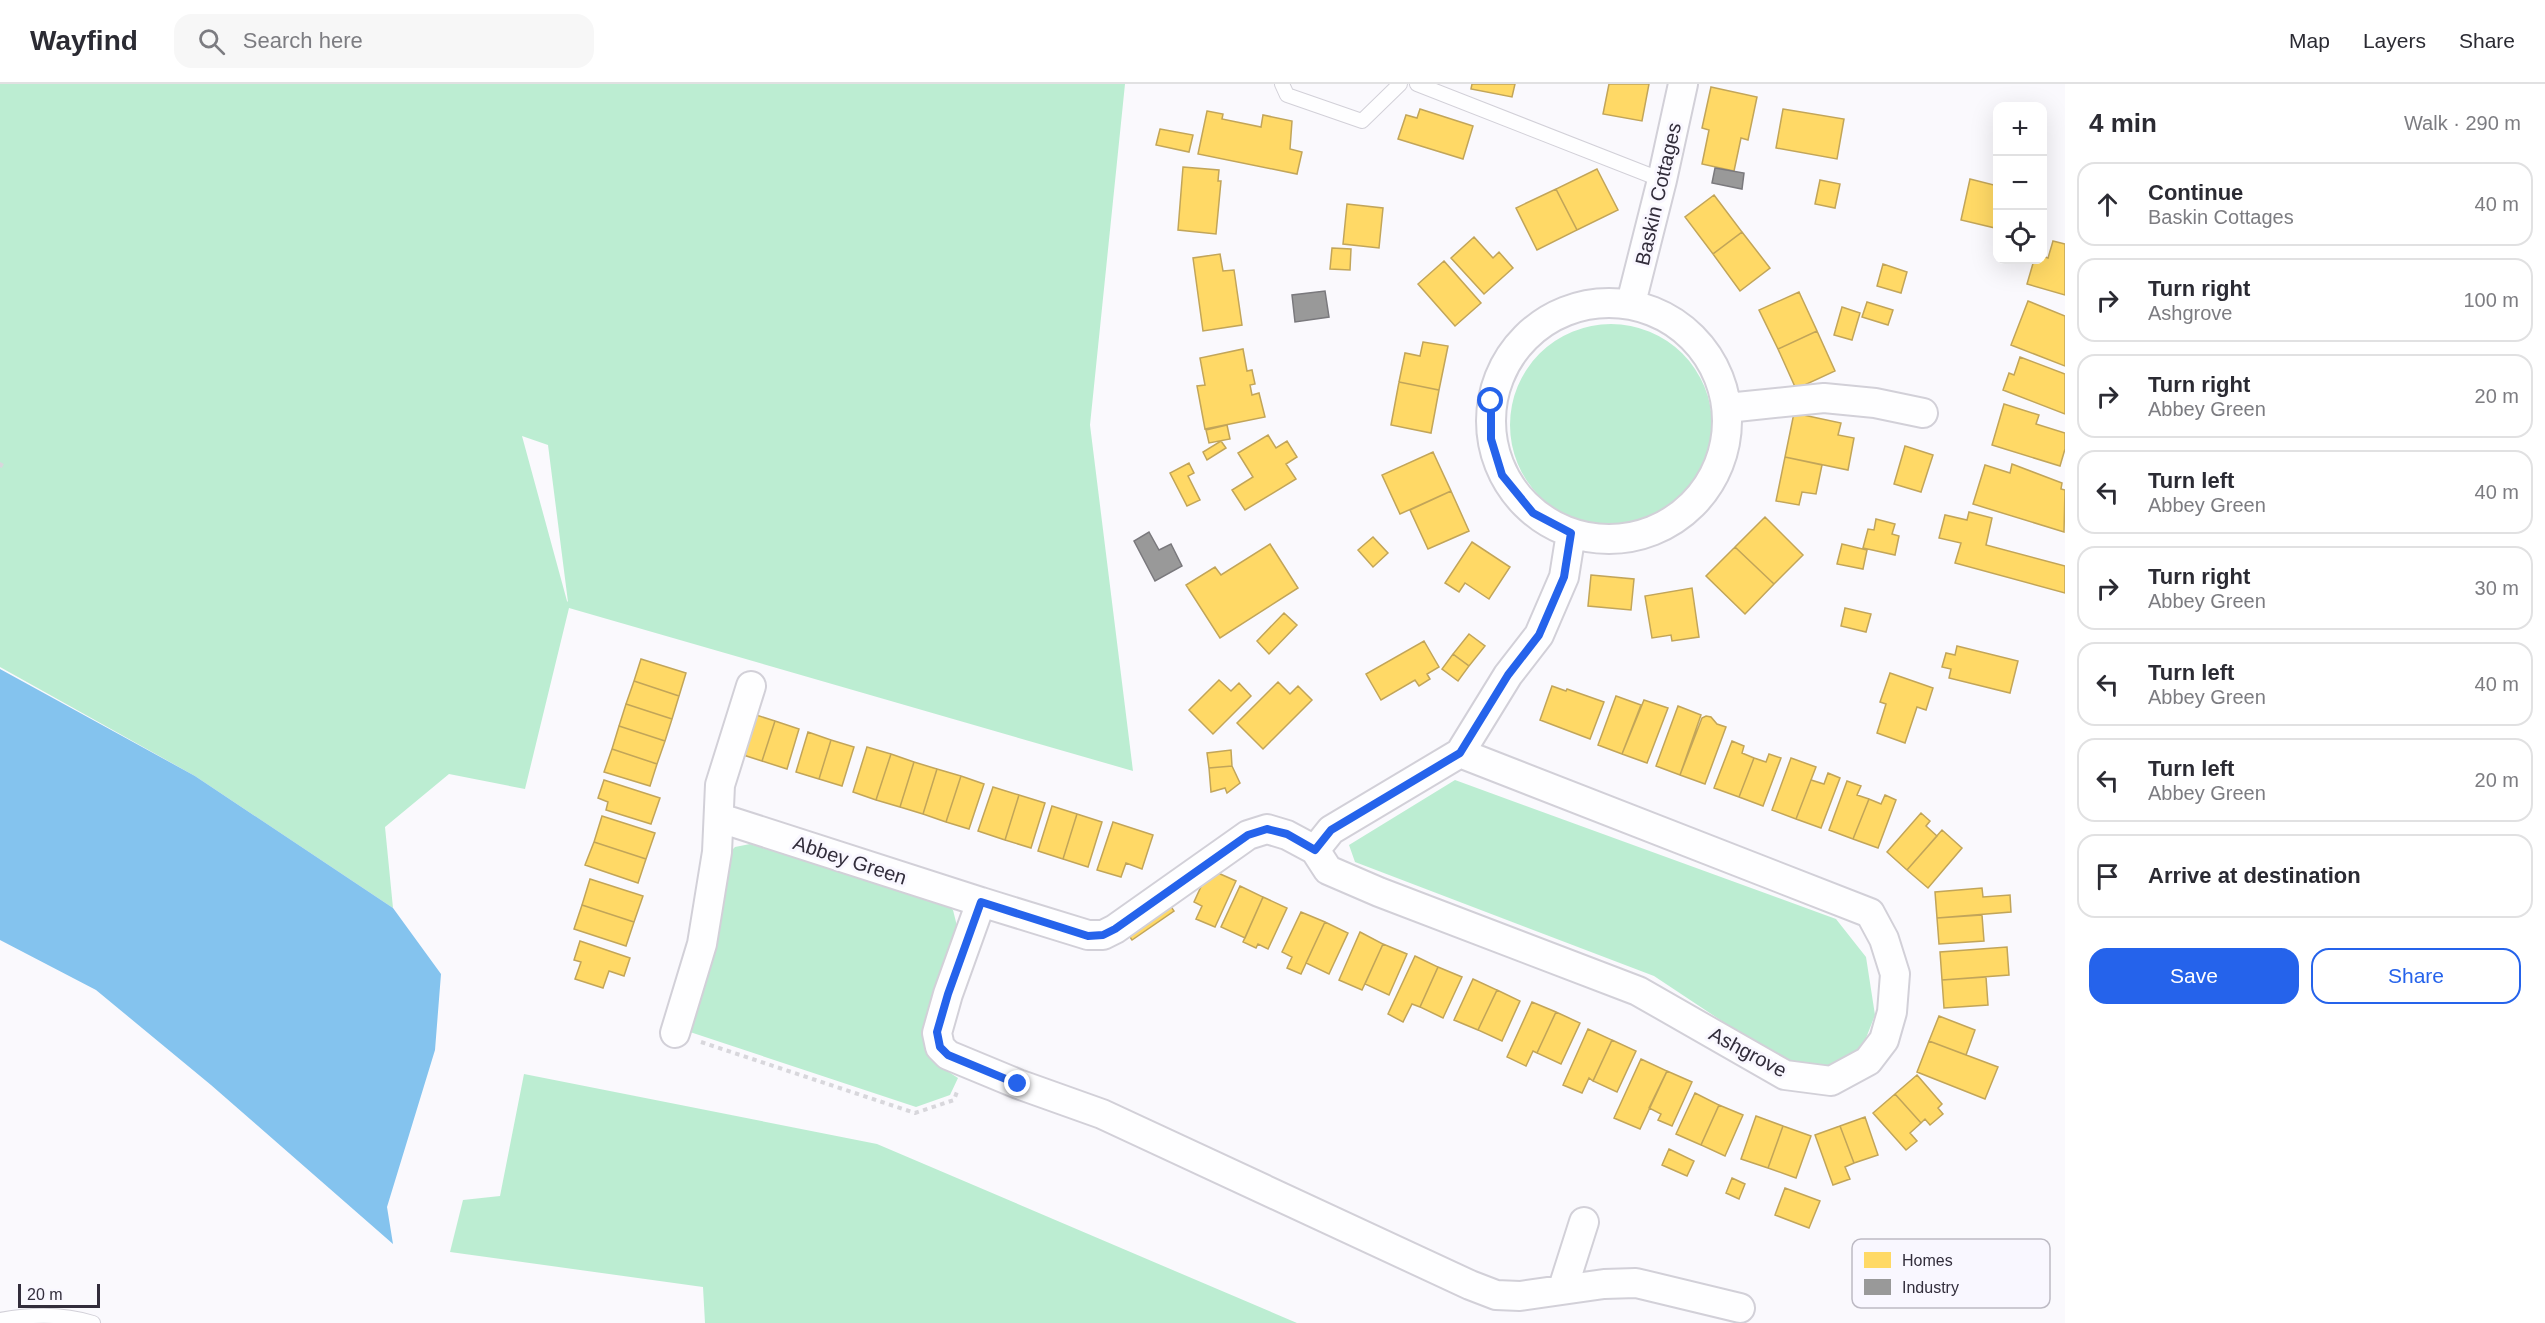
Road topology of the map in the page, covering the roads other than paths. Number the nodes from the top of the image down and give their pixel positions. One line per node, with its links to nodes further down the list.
1 (1282, 84): 2 (lane)
2 (1400, 84)
3 (1417, 84): 5 (lane)
4 (1683, 84): 5 (street, Baskin Cottages)
5 (1662, 180): 6 (street, Baskin Cottages)
6 (1631, 303): 7 (street); 9 (street)
7 (1727, 408): 8 (street); 9 (street)
8 (1923, 413)
9 (1571, 533): 11 (street)
10 (751, 686): 12 (street)
11 (1460, 753): 13 (street); 13 (street, Ashgrove)
12 (720, 818): 14 (street, Abbey Green); 15 (street)
13 (1315, 850): 14 (street, Abbey Green)
14 (981, 902): 17 (street)
15 (675, 1033)
16 (1584, 1222): 17 (street)
17 (1563, 1288): 18 (street)
18 (1740, 1308)
19 (0, 1320): 20 (lane)
20 (93, 1323)

